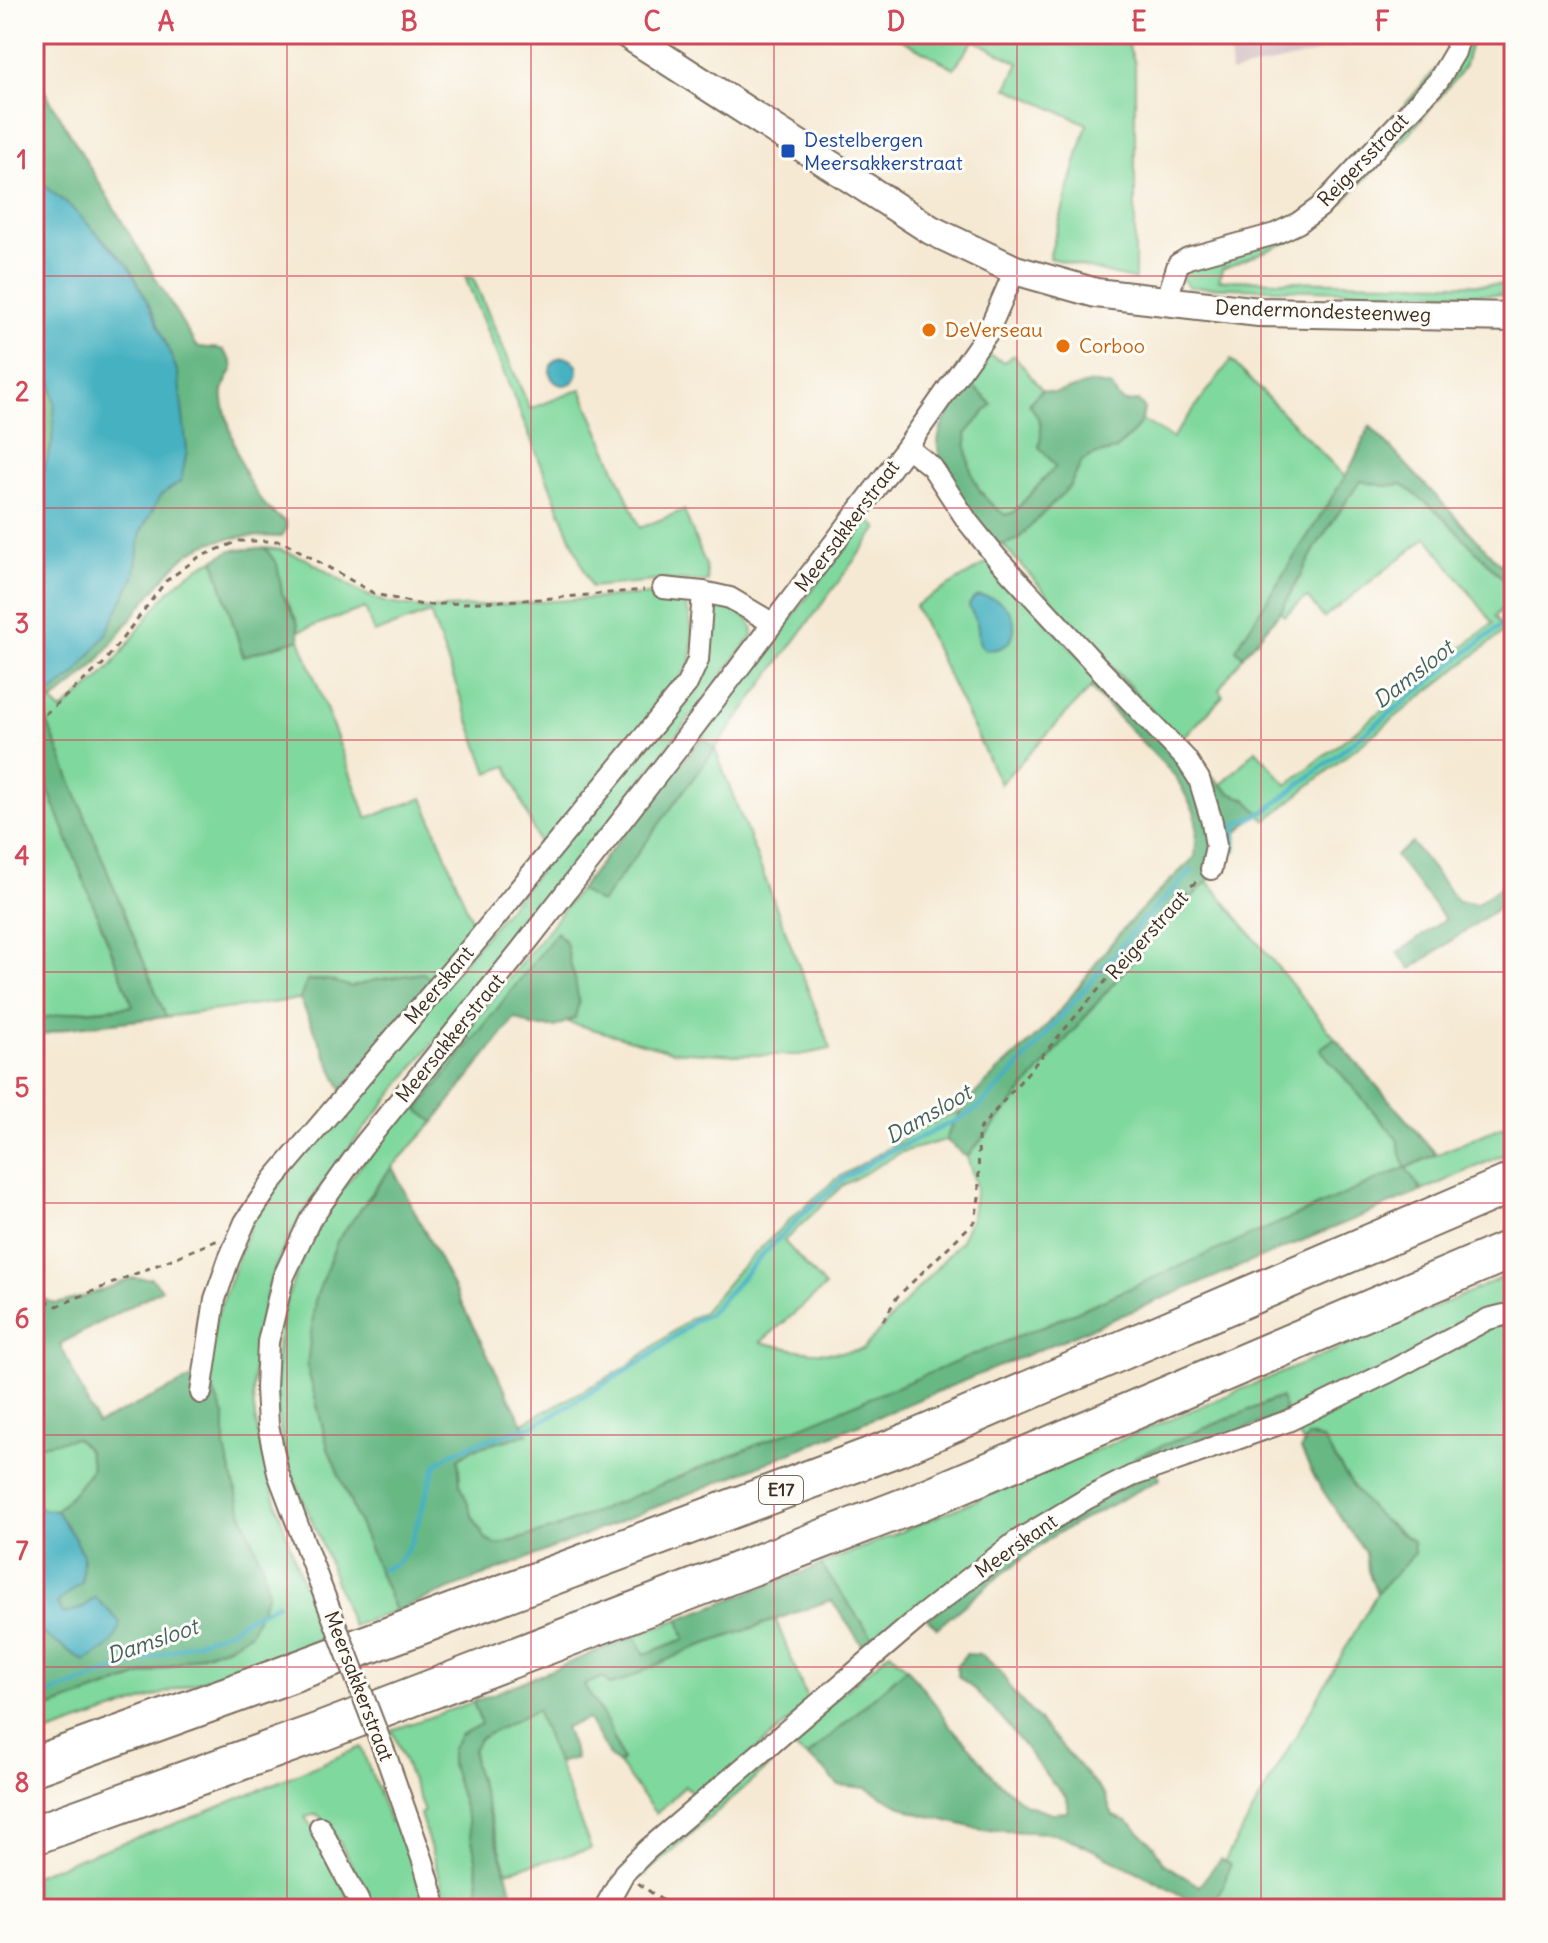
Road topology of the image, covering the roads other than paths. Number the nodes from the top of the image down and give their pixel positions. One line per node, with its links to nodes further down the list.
1 (627, 34): 3 (main road, Dendermondesteenweg)
2 (1460, 34): 4 (street, Reigersstraat)
3 (1015, 270): 4 (main road, Dendermondesteenweg); 6 (street, Meersakkerstraat)
4 (1166, 302): 5 (main road, Dendermondesteenweg)
5 (1514, 317)
6 (907, 447): 9 (street, Meersakkerstraat); 10 (street)
7 (663, 588): 8 (street)
8 (703, 592): 9 (street); 14 (street, Meerskant)
9 (772, 623): 19 (street, Meersakkerstraat, bridge)
10 (1211, 869)
11 (1514, 1182): 15 (highway, E17)
12 (1514, 1248): 17 (highway)
13 (1514, 1317): 20 (street, Meerskant)
14 (201, 1393)
15 (34, 1766)
16 (320, 1827): 18 (street)
17 (34, 1835)
18 (361, 1909)
19 (437, 1909)
20 (604, 1909)

